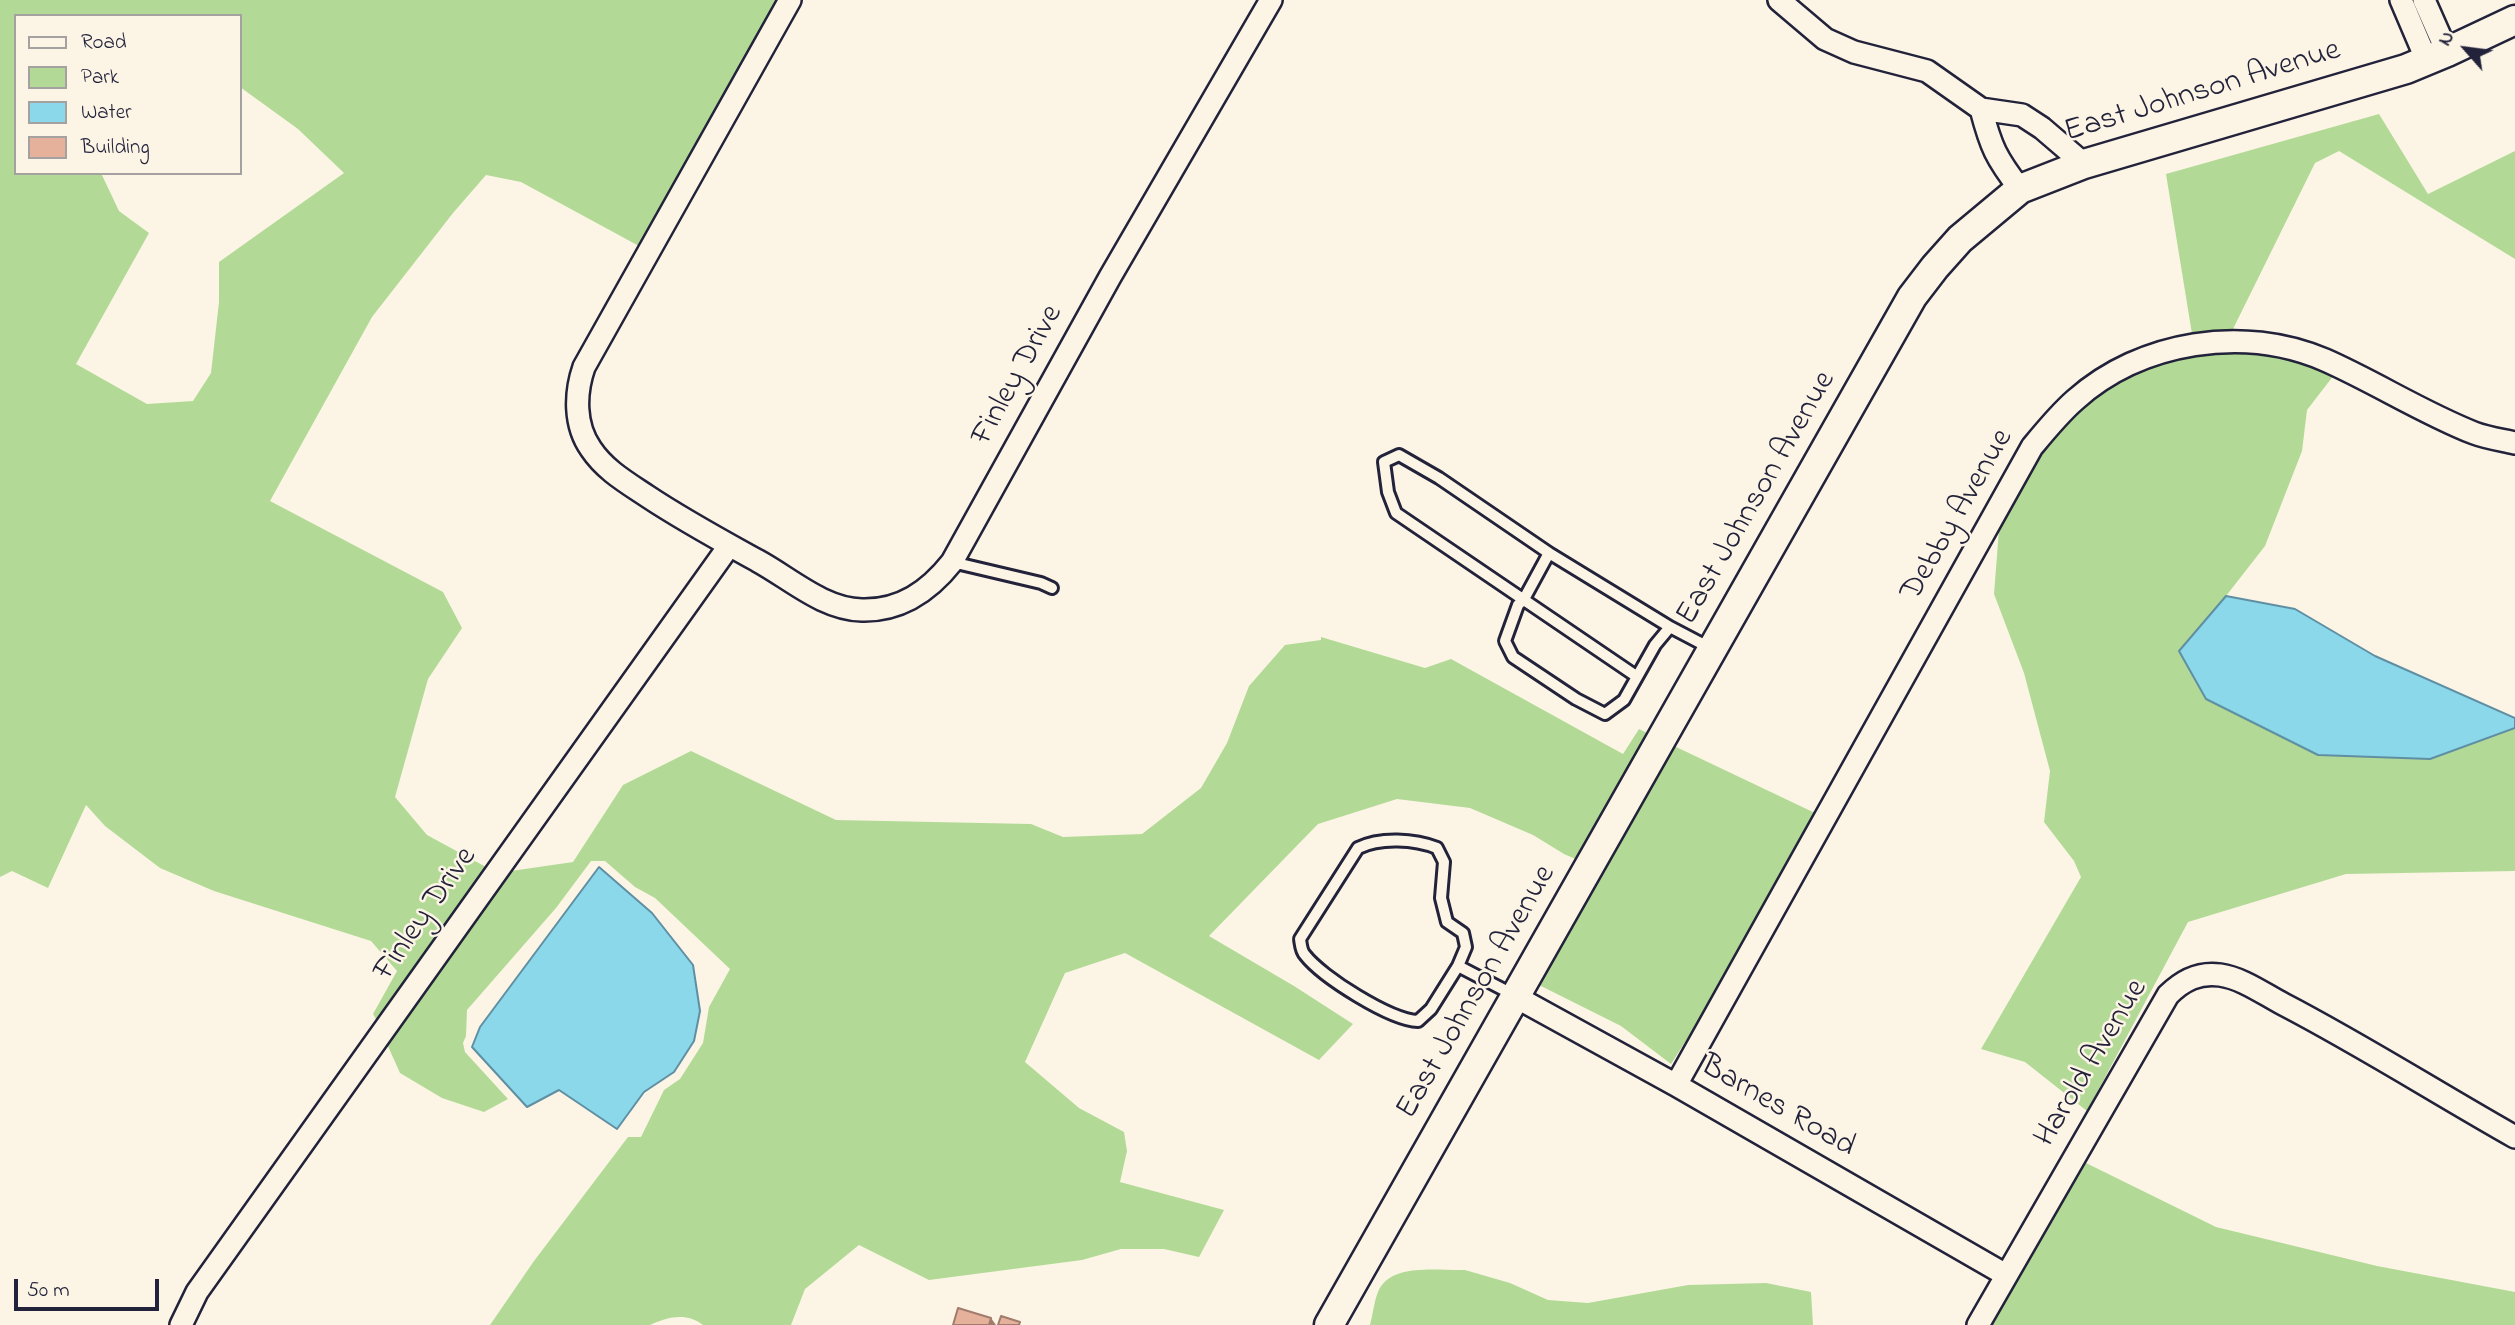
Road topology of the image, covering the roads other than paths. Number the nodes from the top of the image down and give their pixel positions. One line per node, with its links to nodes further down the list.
1 (790, 0): 12 (street, Finley Drive)
2 (1271, 0): 14 (street, Finley Drive)
3 (1779, 0): 8 (street)
4 (2401, 0): 7 (street)
5 (2424, 0): 7 (street)
6 (2515, 20): 7 (main road, East Johnson Avenue)
7 (2437, 56): 9 (main road, East Johnson Avenue)
8 (1982, 109): 9 (street); 10 (street)
9 (2084, 164): 10 (main road, East Johnson Avenue)
10 (2020, 189): 18 (main road, East Johnson Avenue)
11 (2515, 443): 22 (street, Debby Avenue)
12 (729, 546): 14 (street, Finley Drive); 25 (street, Finley Drive)
13 (1549, 553): 16 (lane); 16 (lane); 17 (lane)
14 (953, 562): 15 (lane)
15 (1052, 588)
16 (1524, 599): 19 (lane); 19 (lane)
17 (1670, 626): 18 (lane); 19 (lane)
18 (1713, 649): 21 (main road, East Johnson Avenue)
19 (1636, 676)
20 (1458, 966): 20 (lane); 21 (lane)
21 (1516, 997): 22 (street, Barnes Road); 26 (main road, East Johnson Avenue)
22 (1676, 1085): 24 (street, Barnes Road)
23 (2515, 1137): 24 (street, Harold Avenue)
24 (2006, 1275): 27 (street, Harold Avenue)
25 (181, 1325)
26 (1329, 1325)
27 (1978, 1325)

